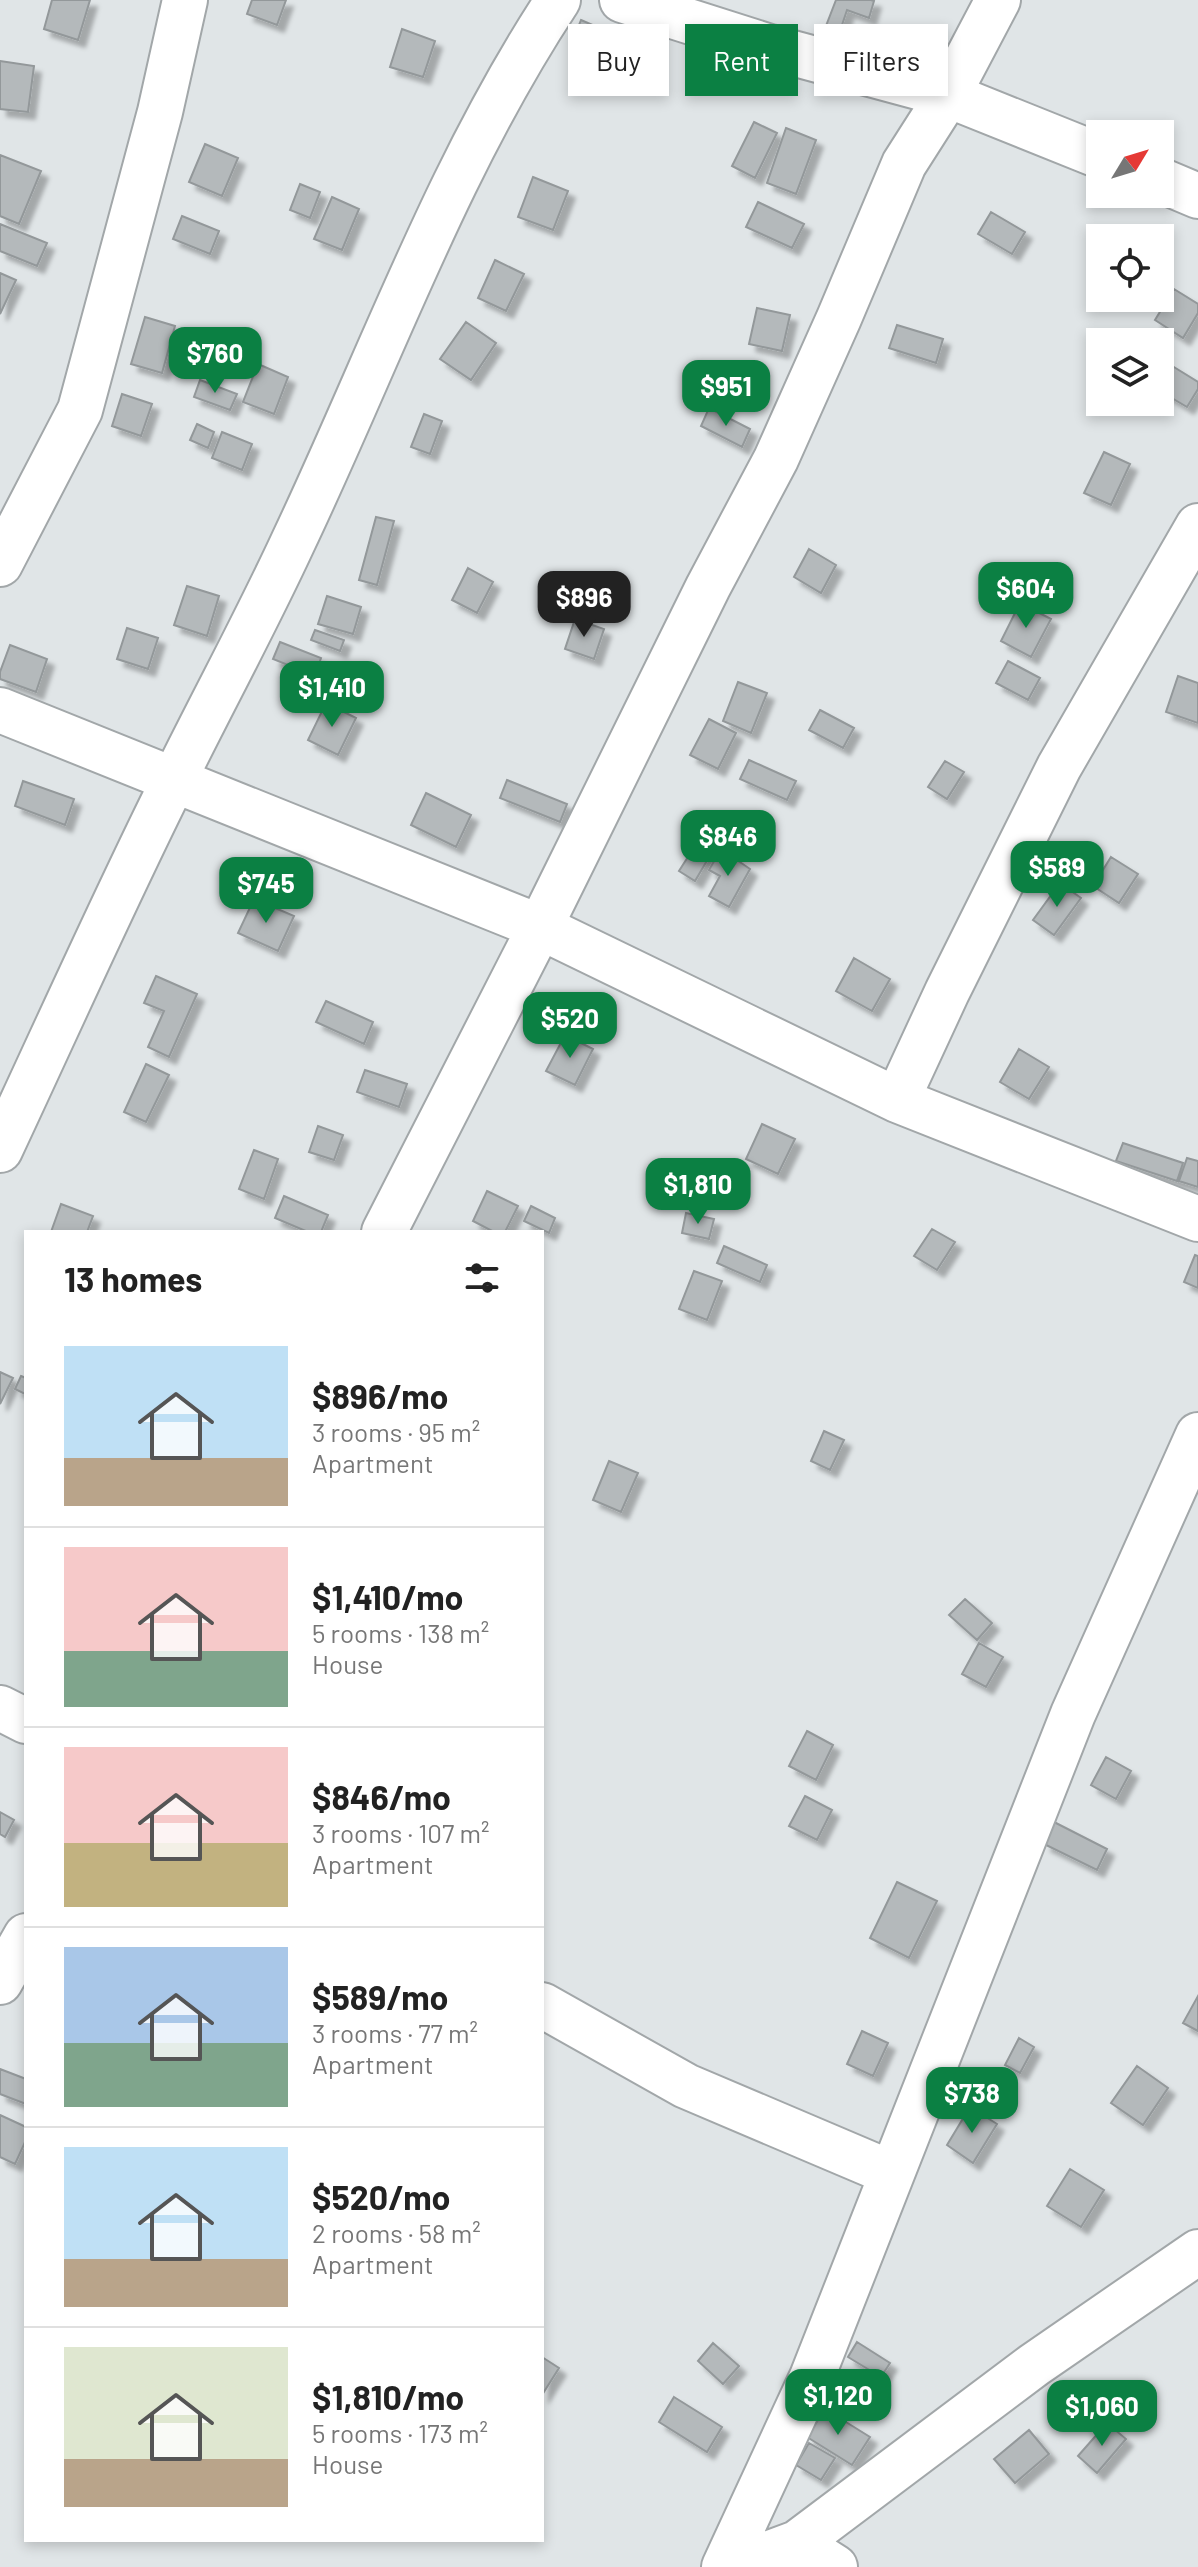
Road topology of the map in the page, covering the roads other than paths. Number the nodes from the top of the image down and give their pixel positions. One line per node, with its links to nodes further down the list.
1 (185, 0): 12 (street)
2 (558, 0): 14 (street)
3 (622, 0): 5 (street)
4 (998, 0): 6 (street)
5 (814, 59)
6 (948, 95): 8 (street)
7 (947, 96): 15 (street)
8 (1086, 150)
9 (1174, 186): 10 (street)
10 (1198, 196)
11 (1198, 526): 16 (street)
12 (0, 564)
13 (0, 710): 14 (street)
14 (173, 780): 15 (street); 17 (street)
15 (540, 927): 16 (street); 19 (street)
16 (897, 1100): 18 (street)
17 (0, 1150)
18 (1198, 1219)
19 (385, 1230)
20 (1198, 1435): 26 (street)
21 (0, 1708): 22 (street)
22 (24, 1720)
23 (24, 1940): 24 (street)
24 (0, 1982)
25 (544, 2006): 26 (street)
26 (891, 2173): 29 (street)
27 (1198, 2252): 28 (street)
28 (797, 2543): 30 (street); 31 (street)
29 (724, 2567)
30 (732, 2567)
31 (835, 2567)

